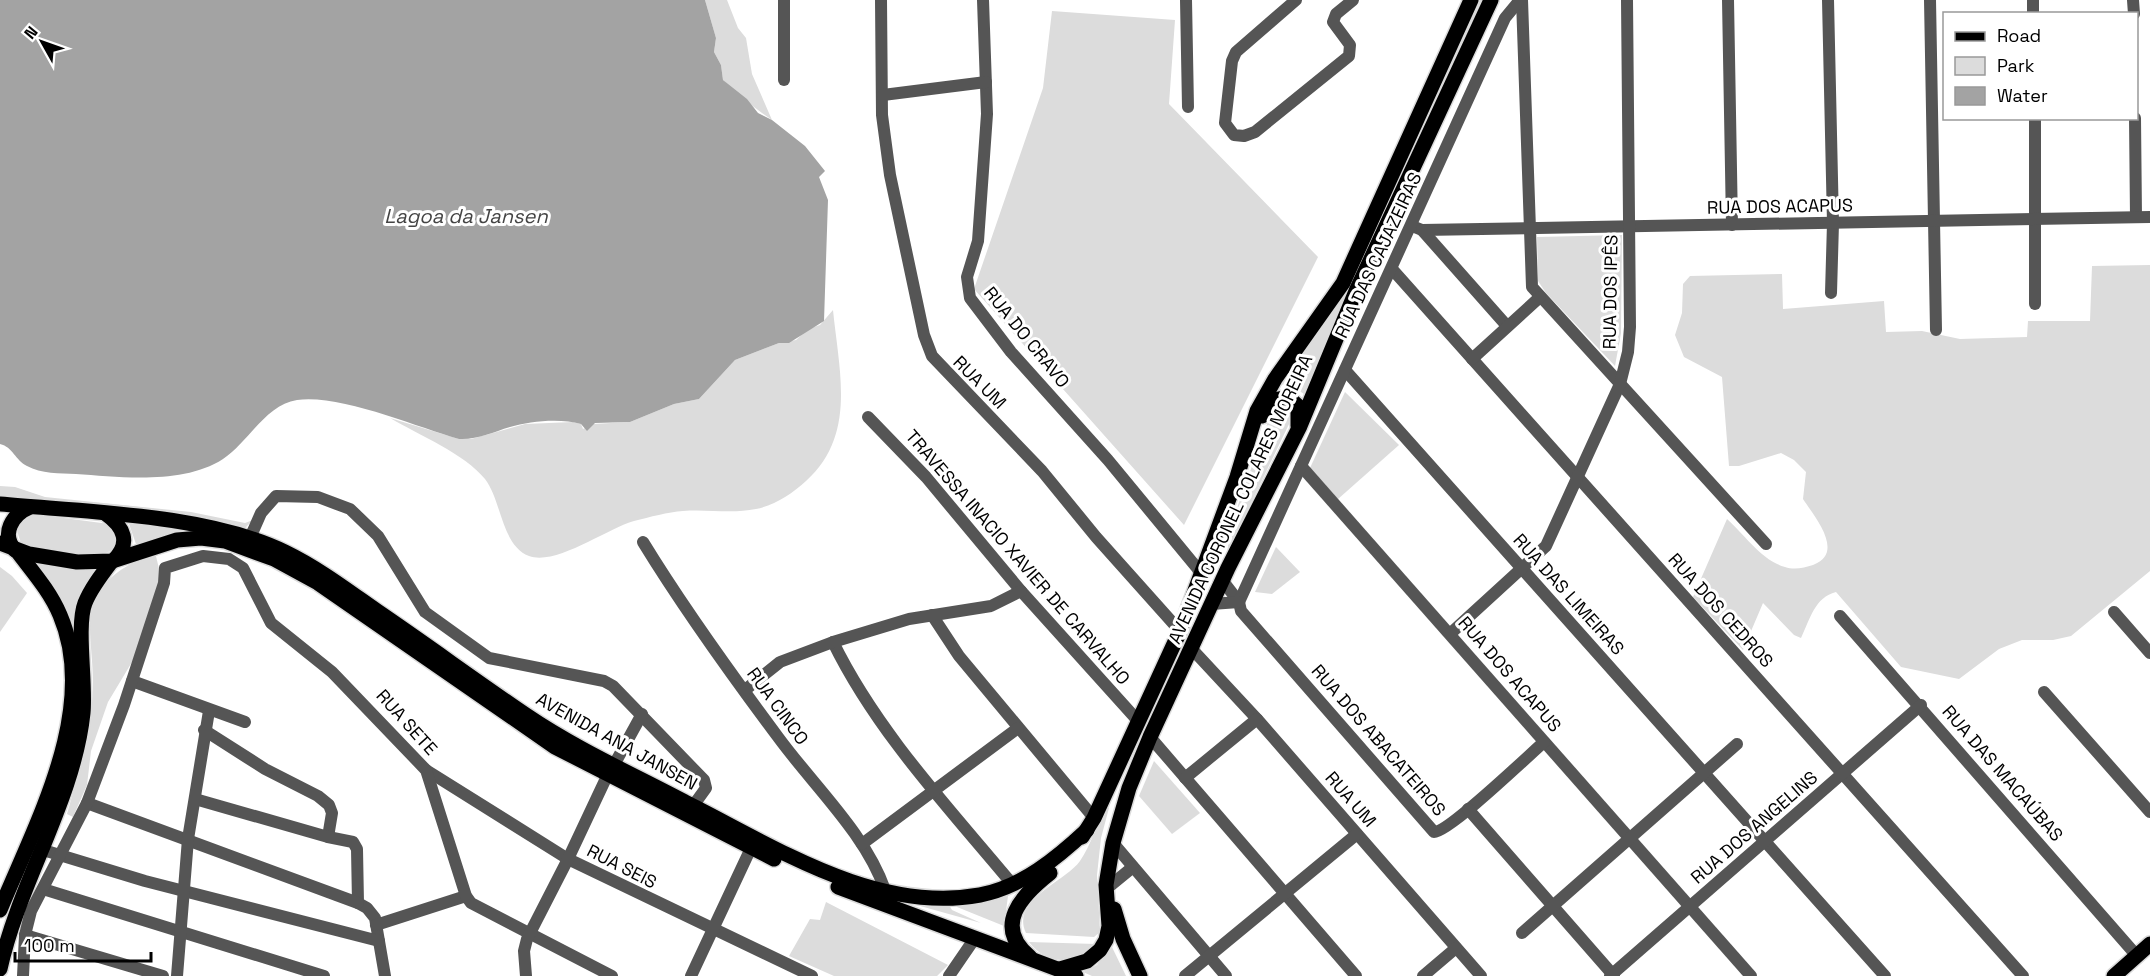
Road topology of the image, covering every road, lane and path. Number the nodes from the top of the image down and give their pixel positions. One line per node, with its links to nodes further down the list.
1 (784, 0): 14 (street)
2 (881, 0): 16 (street, RUA UM)
3 (983, 0): 15 (street, RUA DO CRAVO)
4 (1186, 0): 17 (street)
5 (1296, 0): 6 (street)
6 (1353, 0)
7 (1471, 0): 41 (main road, AVENIDA CORONEL COLARES MOREIRA)
8 (1521, 0): 27 (street, RUA DAS CAJAZEIRAS); 28 (street)
9 (1628, 0): 26 (street, RUA DOS IPÊS)
10 (1728, 0): 25 (street)
11 (1828, 0): 24 (street)
12 (1930, 0): 23 (street)
13 (1490, 1): 39 (main road, AVENIDA CORONEL COLARES MOREIRA)
14 (784, 80)
15 (986, 82): 16 (street); 53 (street, RUA DO CRAVO)
16 (883, 95): 61 (street, RUA UM)
17 (1188, 107)
18 (2035, 120): 22 (street)
19 (2135, 120): 21 (street)
20 (2150, 217): 21 (street, RUA DOS ACAPUS)
21 (2136, 218): 22 (street, RUA DOS ACAPUS)
22 (2037, 219): 23 (street, RUA DOS ACAPUS); 32 (street)
23 (1935, 221): 24 (street, RUA DOS ACAPUS); 34 (street)
24 (1833, 223): 25 (street, RUA DOS ACAPUS); 30 (street)
25 (1732, 225): 26 (street, RUA DOS ACAPUS)
26 (1630, 227): 28 (street, RUA DOS ACAPUS); 37 (street, RUA DOS IPÊS)
27 (1417, 228): 28 (street, RUA DOS ACAPUS); 29 (street, RUA DAS CAJAZEIRAS); 33 (street)
28 (1530, 228): 31 (street)
29 (1392, 269): 35 (street, RUA DOS CEDROS); 36 (street, RUA DAS CAJAZEIRAS)
30 (1832, 293)
31 (1540, 297): 33 (street); 37 (street)
32 (2036, 304)
33 (1507, 326): 35 (street)
34 (1936, 330)
35 (1472, 359): 42 (street, RUA DOS CEDROS)
36 (1345, 370): 40 (street, RUA DAS CAJAZEIRAS); 52 (street, RUA DAS LIMEIRAS)
37 (1620, 384): 42 (street, RUA DOS IPÊS); 49 (street)
38 (868, 417): 55 (street, TRAVESSA INACIO XAVIER DE CARVALHO)
39 (1296, 435): 41 (main road); 54 (main road, AVENIDA CORONEL COLARES MOREIRA)
40 (1301, 466): 56 (street, RUA DAS CAJAZEIRAS); 62 (street, RUA DOS ACAPUS)
41 (1237, 477): 53 (main road, AVENIDA CORONEL COLARES MOREIRA)
42 (1578, 478): 52 (street, RUA DOS IPÊS); 83 (street, RUA DOS CEDROS)
43 (0, 504): 44 (main road, AVENIDA ANA JANSEN)
44 (30, 507): 45 (main road, AVENIDA ANA JANSEN); 50 (main road)
45 (106, 514): 46 (main road, AVENIDA ANA JANSEN); 51 (main road)
46 (250, 538): 71 (street); 81 (main road, AVENIDA ANA JANSEN)
47 (643, 542): 67 (street, RUA CINCO)
48 (0, 543): 50 (main road, AVENIDA ANA JANSEN)
49 (1766, 544)
50 (16, 550): 51 (main road, AVENIDA ANA JANSEN); 94 (main road)
51 (113, 560): 81 (main road, AVENIDA ANA JANSEN); 94 (main road)
52 (1523, 569): 62 (street, RUA DOS IPÊS); 82 (street, RUA DAS LIMEIRAS)
53 (1202, 574): 61 (main road, AVENIDA CORONEL COLARES MOREIRA)
54 (1222, 580): 56 (street, RUA DOS ABACATEIROS); 57 (main road, AVENIDA CORONEL COLARES MOREIRA)
55 (1021, 591): 59 (street); 74 (street, TRAVESSA INACIO XAVIER DE CARVALHO)
56 (1239, 602): 57 (street); 89 (street, RUA DOS ABACATEIROS)
57 (1212, 604): 64 (main road, AVENIDA CORONEL COLARES MOREIRA)
58 (2114, 612): 65 (street)
59 (932, 615): 63 (street); 75 (street)
60 (1840, 616): 69 (street, RUA DAS MACAÚBAS)
61 (1180, 631): 74 (main road, AVENIDA CORONEL COLARES MOREIRA)
62 (1450, 633): 78 (street, RUA DOS ACAPUS)
63 (833, 642): 67 (street); 85 (street)
64 (1191, 648): 72 (street, RUA UM); 77 (main road, AVENIDA CORONEL COLARES MOREIRA)
65 (2150, 653)
66 (132, 681): 70 (street); 80 (street, RUA SETE); 87 (street)
67 (745, 690): 99 (street, RUA CINCO)
68 (2044, 692): 90 (street)
69 (1921, 705): 83 (street, RUA DOS ANGELINS); 126 (street, RUA DAS MACAÚBAS)
70 (209, 711): 73 (street); 76 (street)
71 (642, 714): 81 (street); 88 (street)
72 (1257, 719): 84 (street); 92 (street, RUA UM)
73 (245, 722)
74 (1138, 722): 91 (main road, AVENIDA CORONEL COLARES MOREIRA)
75 (1018, 728): 85 (street); 91 (street)
76 (204, 730): 86 (street); 93 (street)
77 (1150, 737): 84 (street); 98 (main road, AVENIDA CORONEL COLARES MOREIRA)
78 (1544, 742): 89 (street); 96 (street, RUA DOS ACAPUS)
79 (1737, 744): 82 (street)
80 (426, 770): 102 (street, RUA SEIS); 110 (street, RUA SETE)
81 (611, 770): 88 (main road, AVENIDA ANA JANSEN); 100 (main road, AVENIDA ANA JANSEN); 102 (street)
82 (1704, 773): 96 (street); 97 (street, RUA DAS LIMEIRAS)
83 (1842, 774): 97 (street, RUA DOS ANGELINS); 150 (street, RUA DOS CEDROS)
84 (1185, 778): 109 (street)
85 (936, 791): 99 (street); 104 (street)
86 (195, 799): 93 (street); 95 (street)
87 (87, 803): 95 (street); 101 (street)
88 (693, 806): 108 (main road, AVENIDA ANA JANSEN)
89 (1468, 809): 112 (street, RUA DOS ABACATEIROS)
90 (2150, 812)
91 (1091, 824): 104 (main road, AVENIDA ANA JANSEN); 127 (main road, AVENIDA CORONEL COLARES MOREIRA)
92 (1358, 834): 109 (street); 124 (street, RUA UM)
93 (328, 837): 111 (street)
94 (39, 838): 101 (street); 114 (main road); 128 (main road)
95 (188, 839): 107 (street); 111 (street)
96 (1630, 839): 112 (street); 113 (street, RUA DOS ACAPUS)
97 (1764, 842): 113 (street, RUA DOS ANGELINS); 149 (street, RUA DAS LIMEIRAS)
98 (1113, 843): 103 (street); 105 (main road); 129 (main road, AVENIDA CORONEL COLARES MOREIRA)
99 (862, 844): 108 (street, RUA CINCO)
100 (751, 848): 116 (street); 121 (main road, AVENIDA ANA JANSEN)
101 (61, 855): 106 (street); 107 (street)
102 (568, 859): 116 (street, RUA SEIS); 119 (street)
103 (1133, 867): 105 (street); 125 (street)
104 (1013, 885): 108 (main road, AVENIDA ANA JANSEN)
105 (1111, 885): 141 (main road)
106 (43, 889): 117 (street); 120 (street)
107 (184, 889): 117 (street); 122 (street)
108 (885, 890)
109 (1285, 894): 125 (street); 144 (street)
110 (466, 896): 115 (street); 119 (street)
111 (358, 903): 115 (street)
112 (1553, 906): 118 (street); 147 (street, RUA DOS ABACATEIROS)
113 (1690, 906): 147 (street, RUA DOS ANGELINS); 148 (street, RUA DOS ACAPUS)
114 (0, 910)
115 (376, 925): 122 (street)
116 (712, 931): 138 (street); 139 (street, RUA SEIS)
117 (182, 932): 133 (street); 134 (street)
118 (1522, 933)
119 (529, 934): 136 (street); 137 (street)
120 (24, 935): 131 (street); 132 (street)
121 (975, 938): 127 (main road, AVENIDA ANA JANSEN); 130 (street)
122 (379, 940): 135 (street)
123 (2150, 944): 126 (main road)
124 (1456, 948): 145 (street); 146 (street, RUA UM)
125 (1209, 956): 142 (street); 143 (street)
126 (2137, 956): 151 (main road)
127 (1032, 959): 129 (main road, AVENIDA ANA JANSEN)
128 (0, 969)
129 (1059, 969): 140 (main road, AVENIDA ANA JANSEN)
130 (955, 974)
131 (23, 976)
132 (163, 976)
133 (177, 976)
134 (324, 976)
135 (385, 976)
136 (525, 976)
137 (612, 976)
138 (691, 976)
139 (812, 976)
140 (1076, 976)
141 (1140, 976)
142 (1185, 976)
143 (1226, 976)
144 (1356, 976)
145 (1423, 976)
146 (1481, 976)
147 (1612, 976)
148 (1752, 976)
149 (1885, 976)
150 (2022, 976)
151 (2114, 976)

